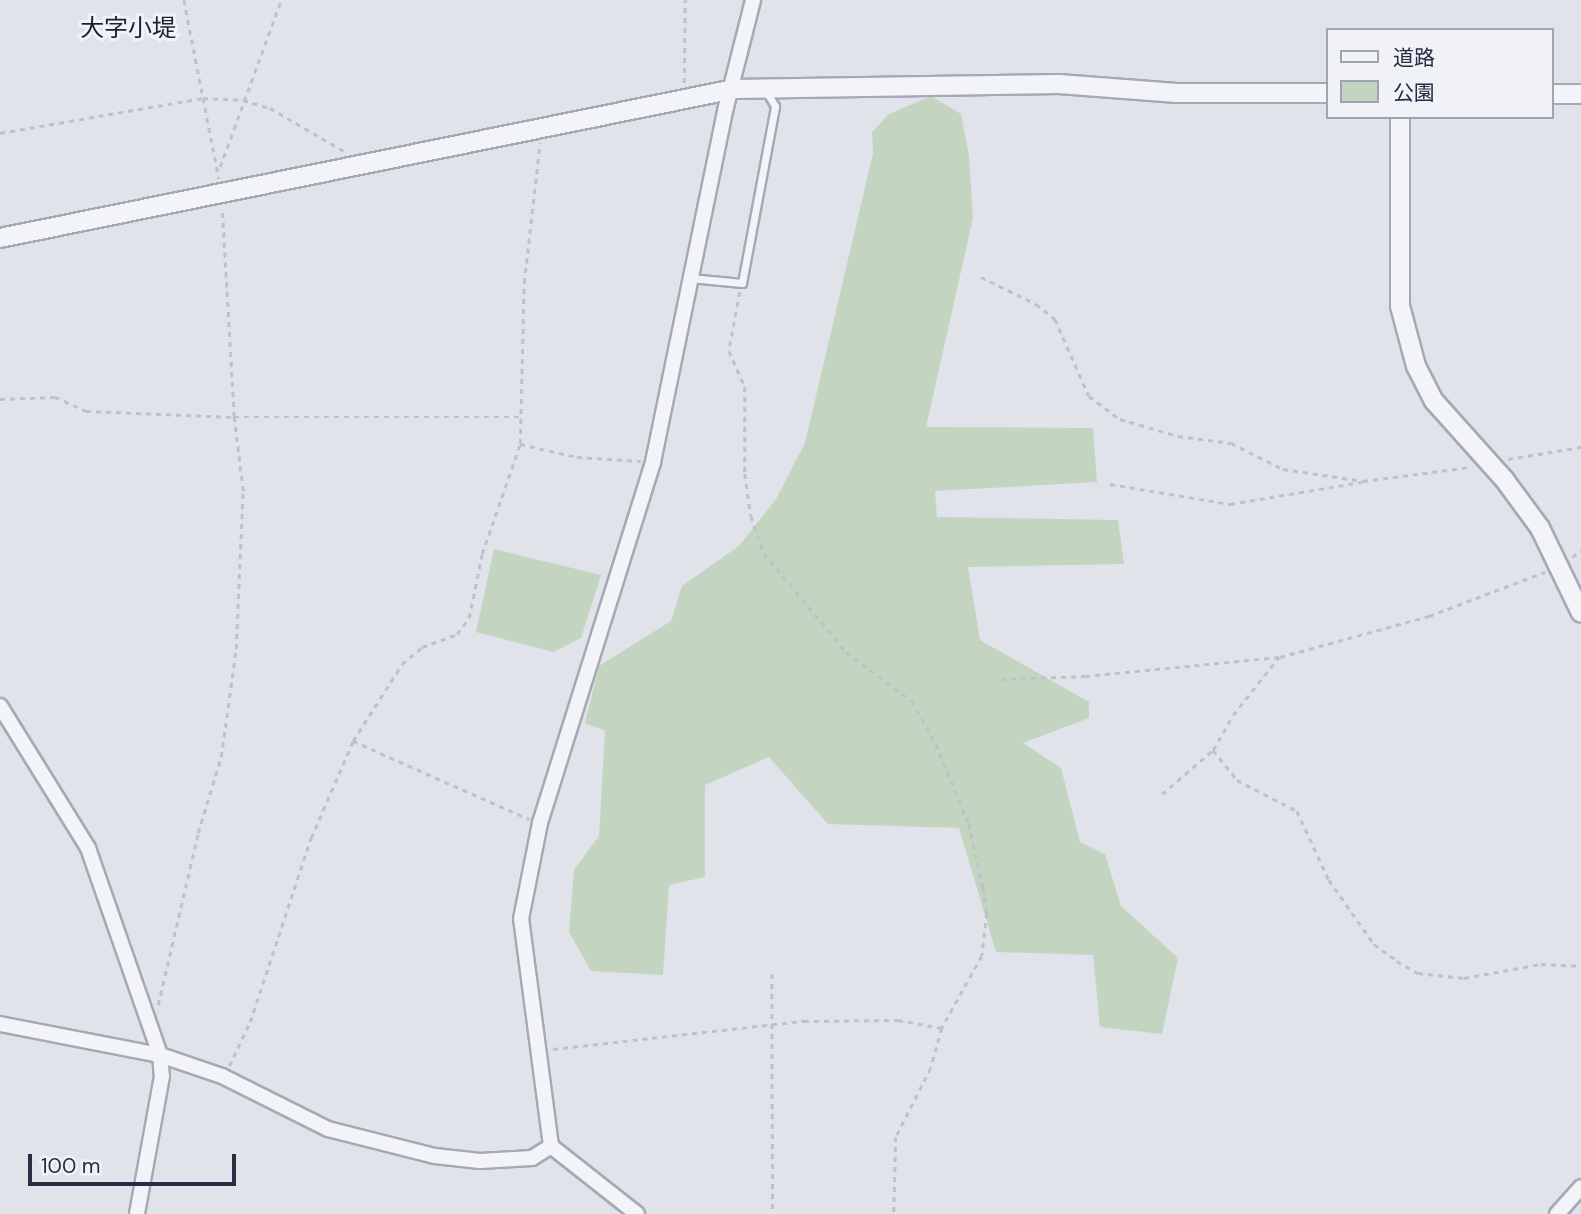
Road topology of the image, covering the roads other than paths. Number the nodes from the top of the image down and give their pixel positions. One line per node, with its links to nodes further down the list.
1 (753, 0): 2 (street)
2 (734, 89): 3 (street); 8 (street); 9 (street)
3 (766, 90): 4 (street); 9 (lane)
4 (1326, 93)
5 (1553, 94): 6 (street)
6 (1581, 94)
7 (1400, 119): 10 (street)
8 (0, 237)
9 (690, 278): 14 (street)
10 (1581, 613)
11 (0, 706): 13 (street)
12 (0, 1024): 13 (street)
13 (160, 1055): 14 (street); 16 (street)
14 (551, 1146): 17 (street)
15 (1581, 1187): 18 (street)
16 (137, 1214)
17 (637, 1214)
18 (1557, 1214)

